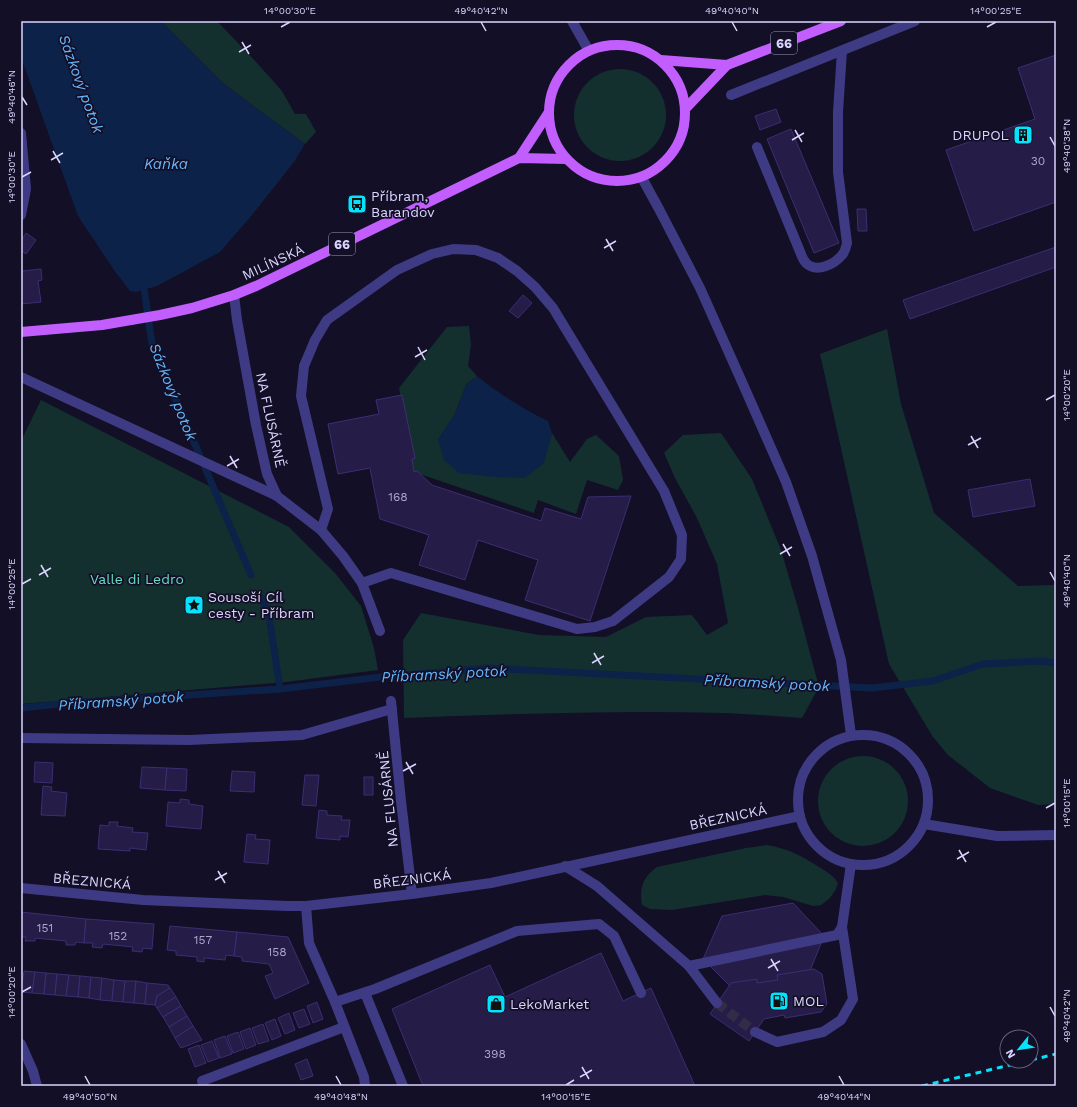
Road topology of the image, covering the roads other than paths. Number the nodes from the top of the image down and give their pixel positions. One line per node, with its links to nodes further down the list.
1 (572, 21): 4 (street)
2 (840, 21): 7 (main road, 66)
3 (915, 21): 5 (street)
4 (589, 51): 6 (main road); 10 (main road)
5 (842, 51): 8 (street); 12 (street)
6 (661, 60): 7 (main road, 66); 9 (main road)
7 (727, 65): 9 (main road)
8 (731, 95)
9 (686, 108): 15 (main road)
10 (549, 112): 13 (main road); 14 (main road)
11 (21, 133): 16 (street)
12 (757, 147)
13 (519, 158): 14 (main road, MILÍNSKÁ / 66); 17 (main road, MILÍNSKÁ / 66)
14 (566, 159): 15 (main road)
15 (642, 178): 24 (street)
16 (21, 215)
17 (234, 295): 18 (main road, MILÍNSKÁ / 66); 20 (street, NA FLUSÁRNĚ)
18 (21, 332)
19 (21, 377): 20 (street)
20 (277, 496): 21 (street, NA FLUSÁRNĚ)
21 (321, 530): 22 (street, NA FLUSÁRNĚ); 22 (street)
22 (362, 583): 23 (street, NA FLUSÁRNĚ)
23 (380, 632)
24 (851, 735): 26 (street); 27 (street)
25 (21, 738): 32 (street, NA FLUSÁRNĚ)
26 (800, 816): 29 (street); 30 (street, BŘEZNICKÁ)
27 (924, 824): 28 (street); 29 (street)
28 (1056, 835)
29 (851, 864): 34 (street)
30 (566, 866): 32 (street, BŘEZNICKÁ); 35 (street)
31 (21, 888): 33 (street, BŘEZNICKÁ)
32 (412, 894): 33 (street, BŘEZNICKÁ)
33 (306, 906): 38 (street)
34 (842, 927): 35 (street); 41 (street)
35 (689, 966): 39 (street)
36 (365, 993): 37 (street); 38 (street); 46 (street)
37 (640, 993)
38 (335, 1002): 40 (street)
39 (717, 1003)
40 (344, 1027): 43 (street); 45 (street)
41 (755, 1032)
42 (21, 1044): 44 (street)
43 (202, 1081)
44 (37, 1086)
45 (365, 1086)
46 (403, 1086)

